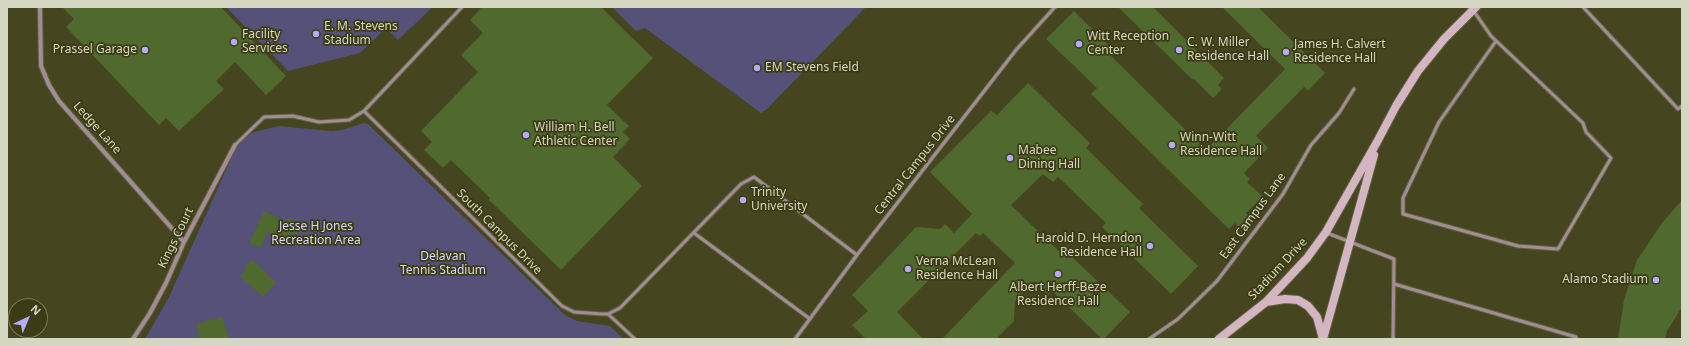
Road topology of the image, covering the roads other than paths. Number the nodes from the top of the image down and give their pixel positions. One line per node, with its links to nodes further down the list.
1 (40, 7): 14 (street, Ledge Lane)
2 (462, 7): 9 (lane)
3 (1055, 7): 16 (lane, Central Campus Drive)
4 (1583, 7): 8 (lane)
5 (1473, 8): 6 (lane); 10 (main road, Stadium Drive)
6 (1496, 41): 6 (lane)
7 (1354, 89): 24 (lane, East Campus Lane)
8 (1682, 106)
9 (364, 110): 11 (lane); 19 (lane, South Campus Drive)
10 (1377, 142): 12 (main road, Stadium Drive); 15 (main road, Stadium Drive)
11 (235, 145): 14 (street, Kings Court)
12 (1326, 232): 15 (lane); 18 (main road, Stadium Drive)
13 (694, 233): 16 (lane); 19 (lane); 20 (lane)
14 (184, 242): 21 (street, Kings Court)
15 (1349, 242): 17 (lane); 26 (main road, Stadium Drive)
16 (857, 255): 20 (lane, Central Campus Drive)
17 (1394, 284): 27 (lane); 28 (lane)
18 (1266, 302): 25 (main road, Stadium Drive); 26 (main road)
19 (608, 314): 22 (lane)
20 (810, 319): 23 (lane, Central Campus Drive)
21 (133, 339)
22 (635, 339)
23 (795, 339)
24 (1149, 339)
25 (1219, 339)
26 (1323, 339)
27 (1394, 339)
28 (1576, 339)

